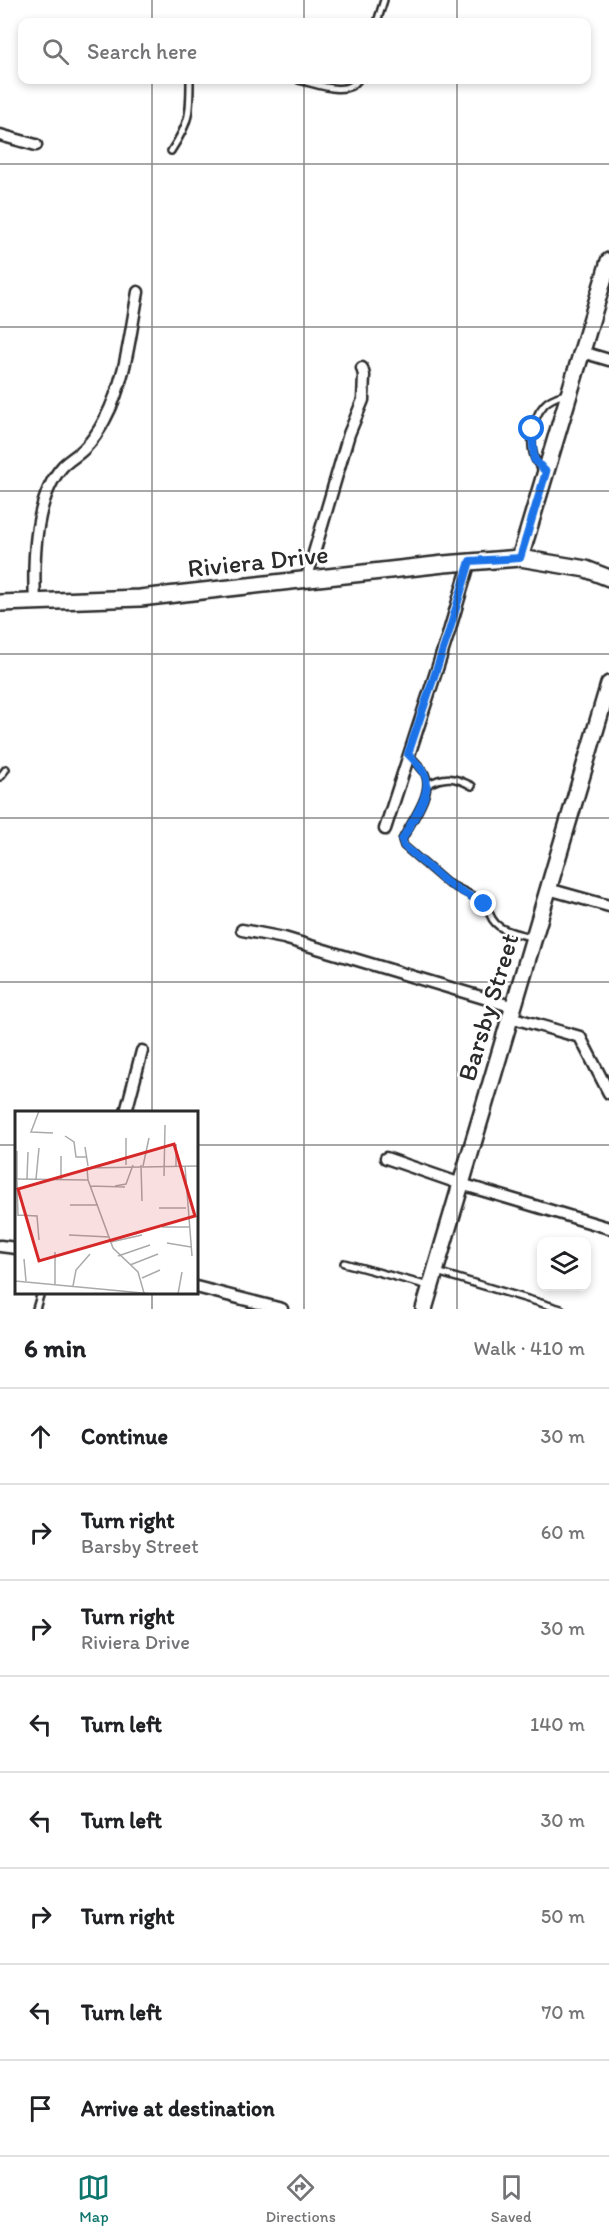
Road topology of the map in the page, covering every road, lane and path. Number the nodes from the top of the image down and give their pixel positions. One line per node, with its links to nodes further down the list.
1 (384, 0): 2 (lane)
2 (378, 18)
3 (190, 84): 8 (lane)
4 (317, 84): 5 (lane)
5 (355, 84)
6 (0, 135): 7 (street)
7 (36, 145)
8 (171, 151)
9 (609, 261): 11 (street)
10 (138, 292): 20 (street)
11 (582, 352): 12 (street); 14 (street)
12 (609, 360)
13 (362, 368): 19 (street)
14 (570, 392): 15 (street); 15 (lane)
15 (546, 472): 16 (street)
16 (520, 558): 17 (street, Riviera Drive); 18 (street)
17 (470, 561): 19 (street, Riviera Drive); 23 (street)
18 (609, 578)
19 (306, 580): 20 (street, Riviera Drive)
20 (35, 602): 21 (street, Riviera Drive)
21 (0, 603)
22 (609, 684): 29 (street, Barsby Street)
23 (408, 754): 26 (lane); 28 (street)
24 (6, 769): 25 (lane)
25 (0, 777)
26 (427, 785): 27 (lane); 32 (lane)
27 (472, 786)
28 (385, 829)
29 (548, 889): 30 (street); 32 (street, Barsby Street)
30 (609, 906)
31 (242, 930): 33 (street)
32 (534, 939): 33 (street, Barsby Street)
33 (512, 1012): 35 (street); 38 (street, Barsby Street)
34 (142, 1051): 36 (street)
35 (609, 1093)
36 (127, 1111)
37 (386, 1158): 38 (street)
38 (461, 1184): 39 (street); 43 (street, Barsby Street)
39 (609, 1228)
40 (0, 1246): 41 (street)
41 (15, 1248)
42 (344, 1263): 44 (lane)
43 (435, 1271): 44 (street, Barsby Street); 50 (lane)
44 (430, 1287): 49 (street, Barsby Street)
45 (198, 1288): 48 (street)
46 (41, 1294): 47 (lane)
47 (36, 1309)
48 (282, 1309)
49 (424, 1309)
50 (561, 1309)

